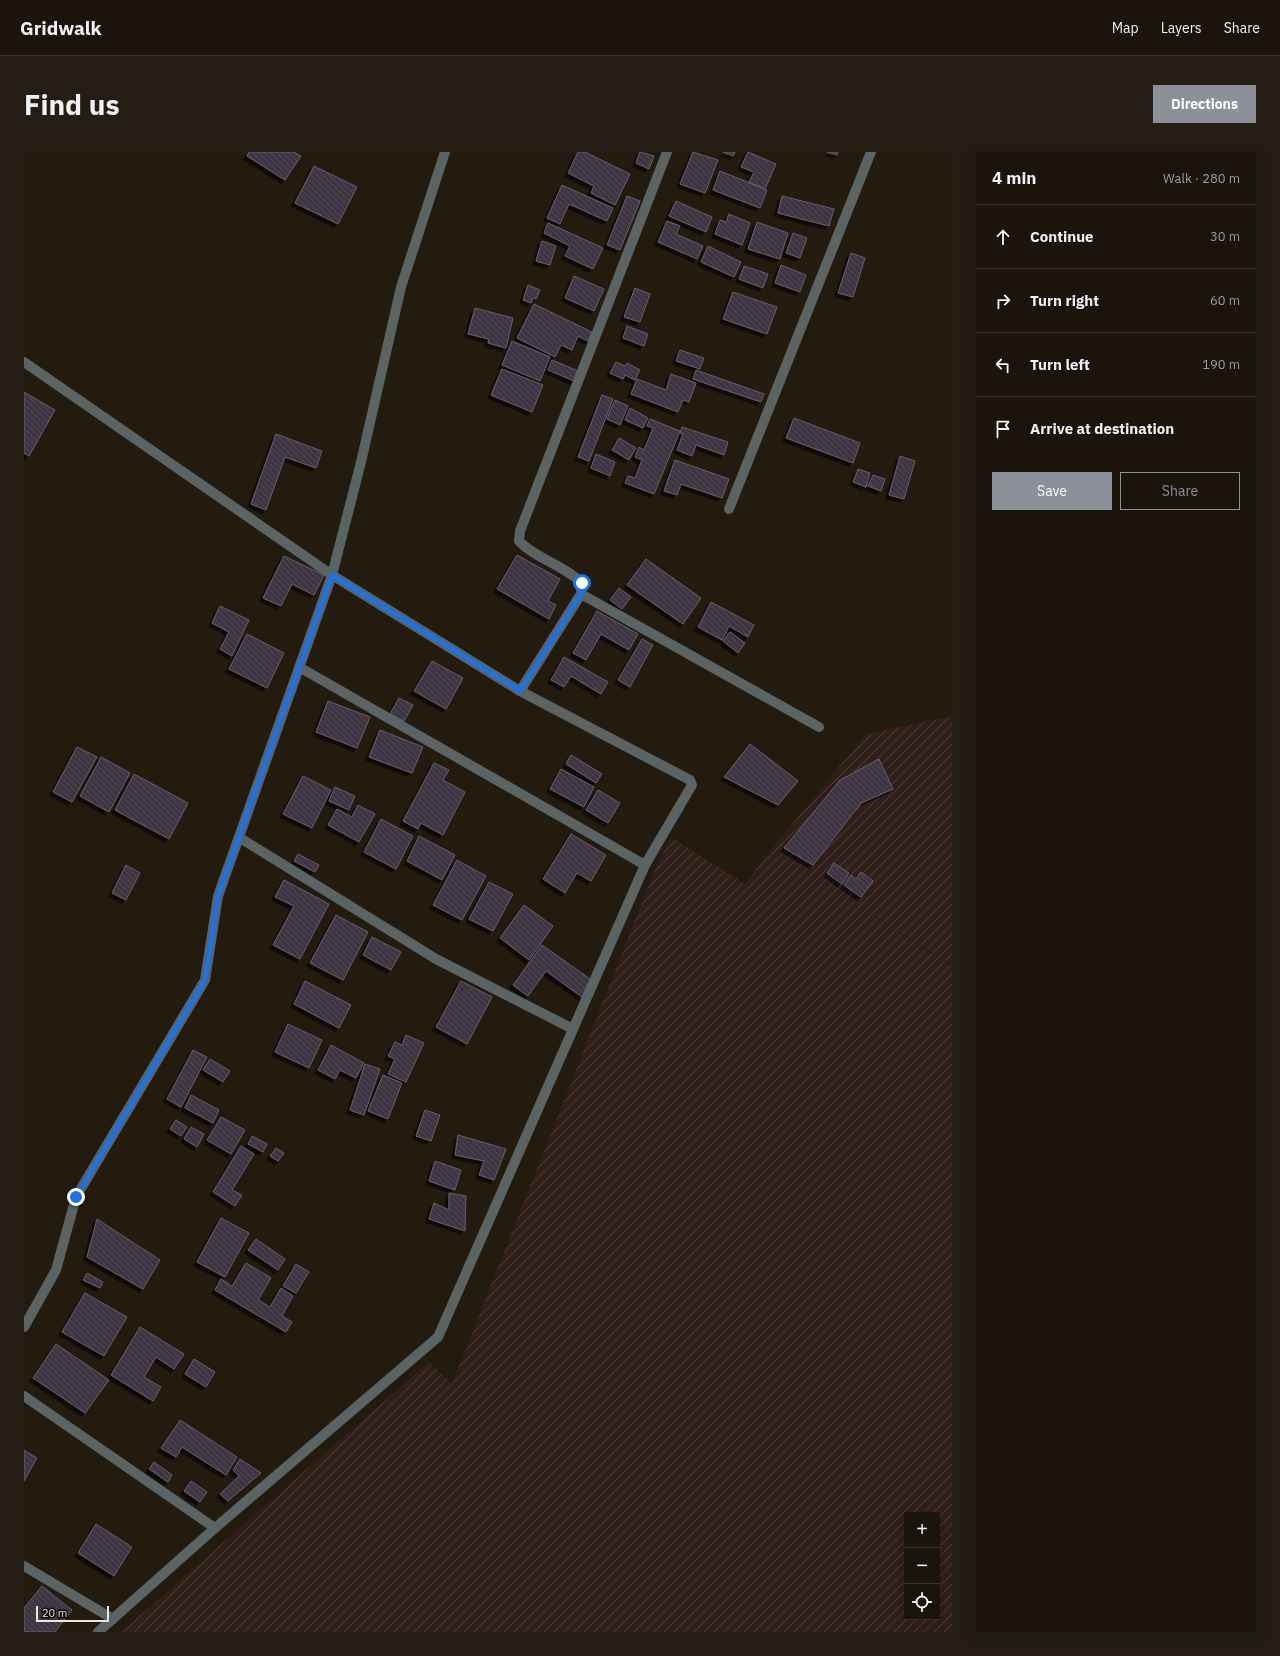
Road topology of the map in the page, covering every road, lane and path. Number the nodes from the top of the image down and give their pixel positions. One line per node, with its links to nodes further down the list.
1 (445, 152): 6 (street)
2 (666, 152): 7 (street)
3 (871, 152): 5 (street)
4 (24, 362): 6 (street)
5 (729, 509)
6 (332, 575): 8 (street); 9 (street)
7 (581, 594): 9 (street); 10 (street)
8 (299, 667): 11 (street); 12 (street)
9 (520, 691): 12 (street)
10 (820, 727)
11 (240, 838): 13 (street); 14 (street)
12 (645, 865): 13 (street)
13 (573, 1029): 16 (street)
14 (24, 1327)
15 (24, 1396): 16 (street)
16 (215, 1528): 18 (street)
17 (24, 1566): 18 (street)
18 (113, 1618): 19 (street)
19 (98, 1632)

